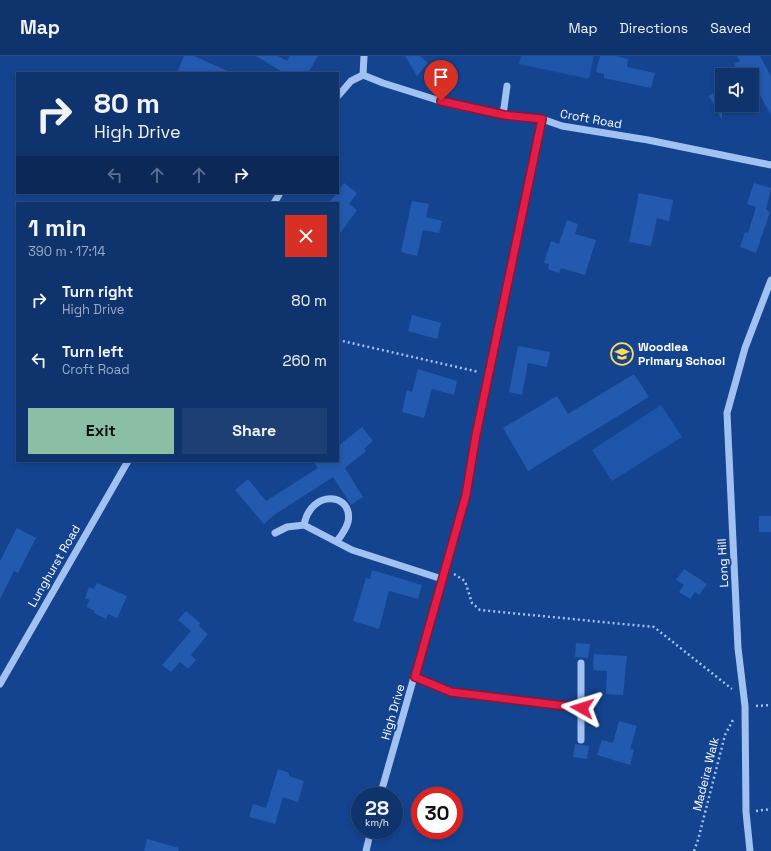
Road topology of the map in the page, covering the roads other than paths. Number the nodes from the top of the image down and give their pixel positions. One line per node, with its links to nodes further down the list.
1 (364, 56): 2 (street)
2 (364, 75): 4 (street); 5 (street, Croft Road)
3 (507, 86): 5 (street)
4 (339, 95)
5 (504, 115): 6 (street, Croft Road)
6 (542, 119): 7 (street, Croft Road); 13 (street, High Drive)
7 (771, 165)
8 (771, 280): 22 (street, Long Hill)
9 (127, 462): 16 (street, Lunghurst Road)
10 (304, 525): 11 (street); 12 (street); 12 (street)
11 (275, 533)
12 (337, 541): 13 (street)
13 (442, 579): 15 (street, High Drive)
14 (581, 663): 17 (street)
15 (415, 677): 17 (street); 19 (street, High Drive)
16 (0, 684)
17 (582, 708): 18 (street)
18 (581, 740)
19 (383, 787)
20 (369, 839): 21 (street)
21 (366, 851)
22 (750, 851)

